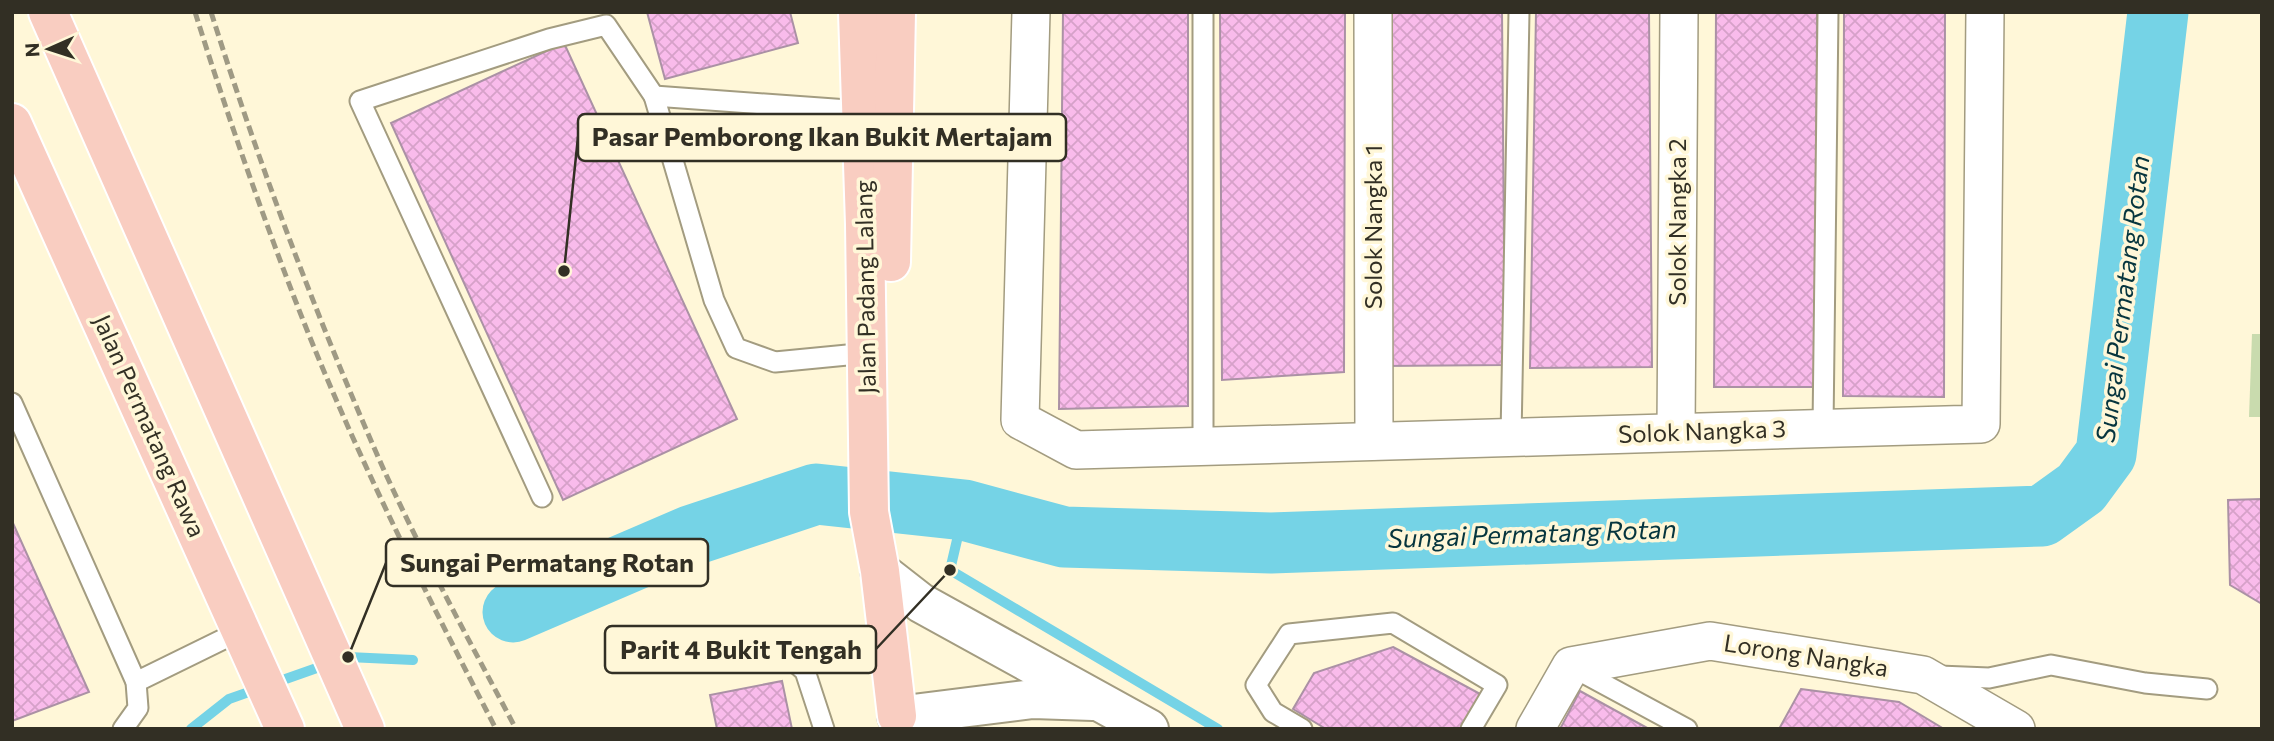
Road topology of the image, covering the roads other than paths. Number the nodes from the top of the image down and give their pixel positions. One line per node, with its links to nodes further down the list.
1 (48, 12): 35 (main road)
2 (858, 12): 12 (main road, Jalan Padang Lalang)
3 (896, 12): 21 (main road, Jalan Padang Lalang)
4 (1031, 12): 20 (street, Solok Nangka 3)
5 (1203, 12): 20 (lane)
6 (1373, 12): 19 (street, Solok Nangka 1)
7 (1520, 12): 18 (lane)
8 (1679, 12): 17 (street, Solok Nangka 2)
9 (1828, 12): 16 (lane)
10 (1985, 12): 16 (street, Solok Nangka 3)
11 (654, 96): 12 (lane); 14 (lane); 22 (lane)
12 (862, 111): 14 (main road, Jalan Padang Lalang)
13 (12, 123): 25 (main road, Jalan Permatang Rawa)
14 (868, 353): 21 (main road, Jalan Padang Lalang)
15 (12, 403): 28 (lane)
16 (1823, 428): 17 (street, Solok Nangka 3)
17 (1676, 432): 18 (street, Solok Nangka 3)
18 (1511, 437): 19 (street, Solok Nangka 3)
19 (1374, 441): 20 (street, Solok Nangka 3)
20 (1203, 446)
21 (878, 474): 23 (main road, Jalan Padang Lalang)
22 (542, 497)
23 (879, 566): 31 (street); 33 (main road, Jalan Padang Lalang)
24 (691, 640): 36 (lane)
25 (248, 646): 28 (lane); 32 (main road, Jalan Permatang Rawa)
26 (1571, 666): 27 (street, Lorong Nangka); 41 (street); 42 (lane)
27 (1923, 676): 29 (lane); 43 (street, Lorong Nangka)
28 (136, 681): 34 (lane)
29 (2207, 689)
30 (1033, 699): 31 (street); 33 (street); 37 (street)
31 (1102, 701): 38 (street)
32 (278, 713)
33 (898, 722)
34 (123, 729)
35 (365, 729)
36 (824, 729)
37 (1004, 729)
38 (1149, 729)
39 (1301, 729): 40 (lane)
40 (1471, 729)
41 (1535, 729)
42 (1687, 729)
43 (2016, 729)

